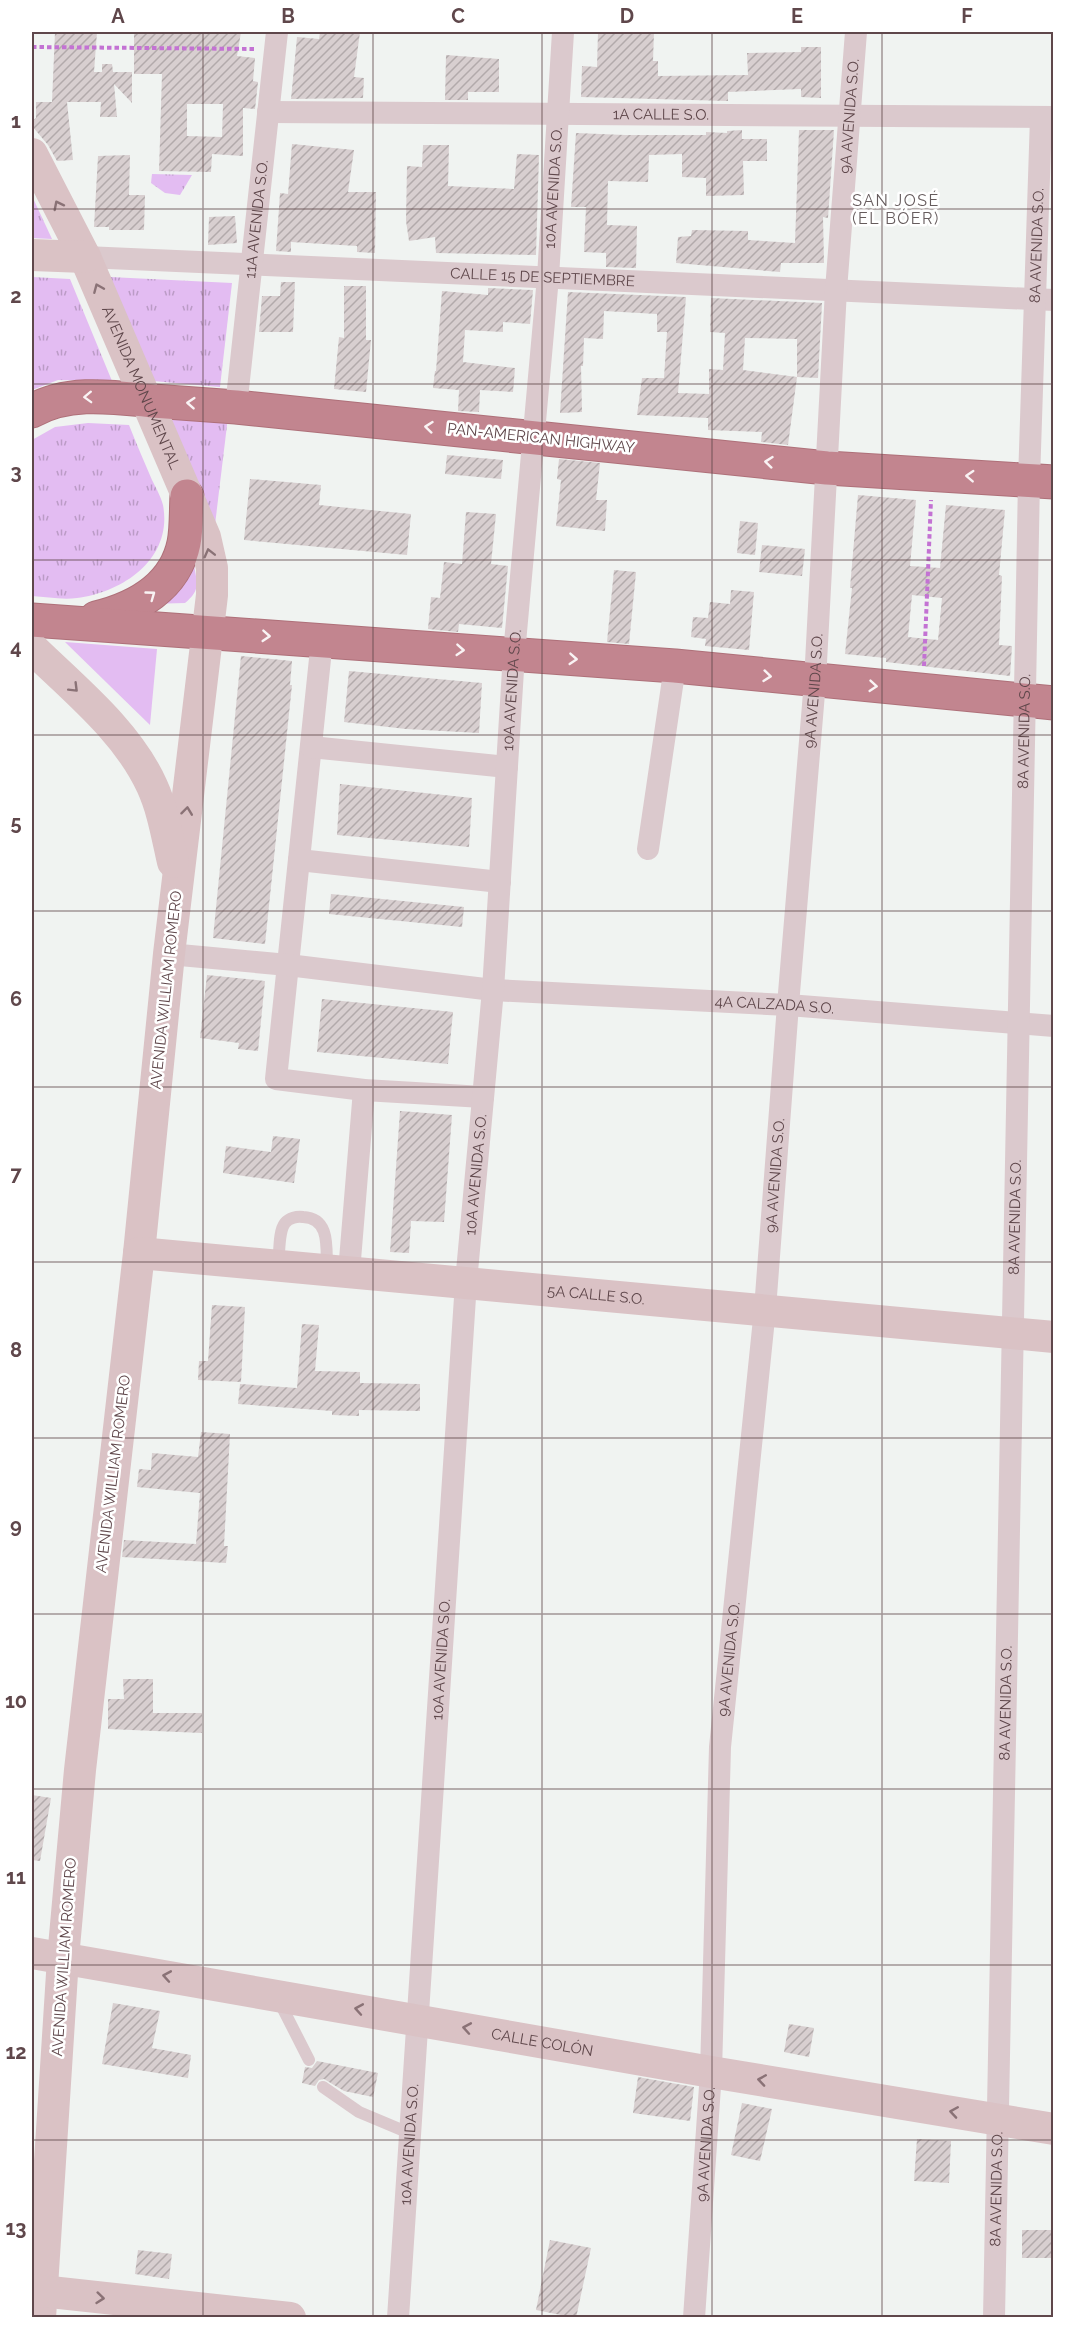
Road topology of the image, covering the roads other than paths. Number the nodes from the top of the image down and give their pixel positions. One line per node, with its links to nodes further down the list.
1 (563, 32): 5 (street, 10A AVENIDA S.O.)
2 (856, 32): 6 (street, 9A AVENIDA S.O.)
3 (276, 40): 4 (street, 11A AVENIDA S.O.)
4 (268, 112): 5 (street, 1A CALLE S.O.); 11 (street, 11A AVENIDA S.O.)
5 (558, 114): 6 (street, 1A CALLE S.O.); 12 (street, 10A AVENIDA S.O.)
6 (849, 116): 7 (street, 1A CALLE S.O.); 13 (street, 9A AVENIDA S.O.)
7 (1047, 117): 14 (street, 8A AVENIDA S.O.)
8 (32, 154): 10 (main road, AVENIDA MONUMENTAL, one-way to 8)
9 (32, 255): 10 (main road, CALLE 15 DE SEPTIEMBRE)
10 (85, 257): 11 (street, CALLE 15 DE SEPTIEMBRE); 15 (main road, AVENIDA MONUMENTAL, one-way to 10)
11 (251, 264): 12 (street, CALLE 15 DE SEPTIEMBRE); 16 (street, 11A AVENIDA S.O.)
12 (548, 277): 13 (street, CALLE 15 DE SEPTIEMBRE); 18 (street, 10A AVENIDA S.O.)
13 (836, 290): 14 (street, CALLE 15 DE SEPTIEMBRE); 19 (street, 9A AVENIDA S.O.)
14 (1044, 299): 20 (street, 8A AVENIDA S.O.)
15 (146, 400): 16 (highway, PAN-AMERICAN HIGHWAY, one-way to 15); 17 (highway, PAN-AMERICAN HIGHWAY, one-way to 17); 21 (main road, AVENIDA MONUMENTAL)
16 (236, 407): 18 (highway, PAN-AMERICAN HIGHWAY, one-way to 16)
17 (32, 411)
18 (534, 438): 19 (highway, PAN-AMERICAN HIGHWAY, one-way to 18); 27 (street, 10A AVENIDA S.O.)
19 (827, 468): 20 (highway, PAN-AMERICAN HIGHWAY, one-way to 19); 29 (street, 9A AVENIDA S.O.)
20 (1041, 481): 30 (street, 8A AVENIDA S.O.)
21 (187, 496): 23 (highway, one-way to 21); 24 (main road, AVENIDA MONUMENTAL, one-way to 21)
22 (32, 620): 23 (highway)
23 (77, 622): 24 (highway)
24 (207, 631): 25 (highway, one-way to 25); 36 (main road, AVENIDA WILLIAM ROMERO, one-way to 24)
25 (322, 640): 27 (highway, one-way to 27); 31 (street)
26 (32, 648): 36 (main road, one-way to 36)
27 (514, 654): 28 (highway, one-way to 28); 32 (street, 10A AVENIDA S.O.)
28 (675, 666): 29 (highway, one-way to 29); 33 (street)
29 (815, 681): 30 (highway, one-way to 30); 40 (street, 9A AVENIDA S.O.)
30 (1039, 702): 41 (street, 8A AVENIDA S.O.)
31 (311, 747): 32 (street); 34 (street)
32 (507, 767): 35 (street, 10A AVENIDA S.O.)
33 (648, 849)
34 (299, 860): 35 (street); 38 (street)
35 (500, 882): 39 (street, 10A AVENIDA S.O.)
36 (175, 911): 37 (main road, AVENIDA WILLIAM ROMERO)
37 (169, 954): 38 (street, 4A CALZADA S.O.); 45 (main road, AVENIDA WILLIAM ROMERO)
38 (288, 965): 39 (street, 4A CALZADA S.O.); 43 (street)
39 (493, 990): 40 (street, 4A CALZADA S.O.); 44 (street, 10A AVENIDA S.O.)
40 (788, 1005): 41 (street, 4A CALZADA S.O.); 49 (street, 9A AVENIDA S.O.)
41 (1018, 1024): 42 (street, 4A CALZADA S.O.); 50 (street, 8A AVENIDA S.O.)
42 (1053, 1026)
43 (364, 1090): 44 (street); 47 (street)
44 (483, 1097): 48 (street, 10A AVENIDA S.O.)
45 (139, 1253): 46 (main road, 5A CALLE S.O.); 53 (main road, AVENIDA WILLIAM ROMERO)
46 (278, 1266): 47 (main road, 5A CALLE S.O.); 47 (lane)
47 (338, 1271): 48 (main road, 5A CALLE S.O.)
48 (466, 1282): 49 (main road, 5A CALLE S.O.); 55 (street, 10A AVENIDA S.O.)
49 (765, 1309): 50 (main road, 5A CALLE S.O.); 57 (street, 9A AVENIDA S.O.)
50 (1012, 1333): 51 (main road, 5A CALLE S.O.); 59 (street, 8A AVENIDA S.O.)
51 (1053, 1337)
52 (32, 1953): 53 (main road, CALLE COLÓN)
53 (63, 1958): 54 (main road, CALLE COLÓN, one-way to 53); 62 (main road, AVENIDA WILLIAM ROMERO)
54 (276, 1995): 55 (main road, CALLE COLÓN, one-way to 54); 56 (lane)
55 (417, 2019): 57 (main road, CALLE COLÓN, one-way to 55); 61 (street, 10A AVENIDA S.O.)
56 (309, 2060)
57 (711, 2072): 59 (main road, CALLE COLÓN, one-way to 57); 65 (street, 9A AVENIDA S.O.)
58 (323, 2087): 61 (lane)
59 (998, 2120): 60 (main road, CALLE COLÓN); 66 (street, 8A AVENIDA S.O.)
60 (1053, 2129)
61 (409, 2133): 64 (street, 10A AVENIDA S.O.)
62 (38, 2299): 63 (main road, one-way to 63)
63 (290, 2318)
64 (398, 2318)
65 (694, 2318)
66 (994, 2318)

